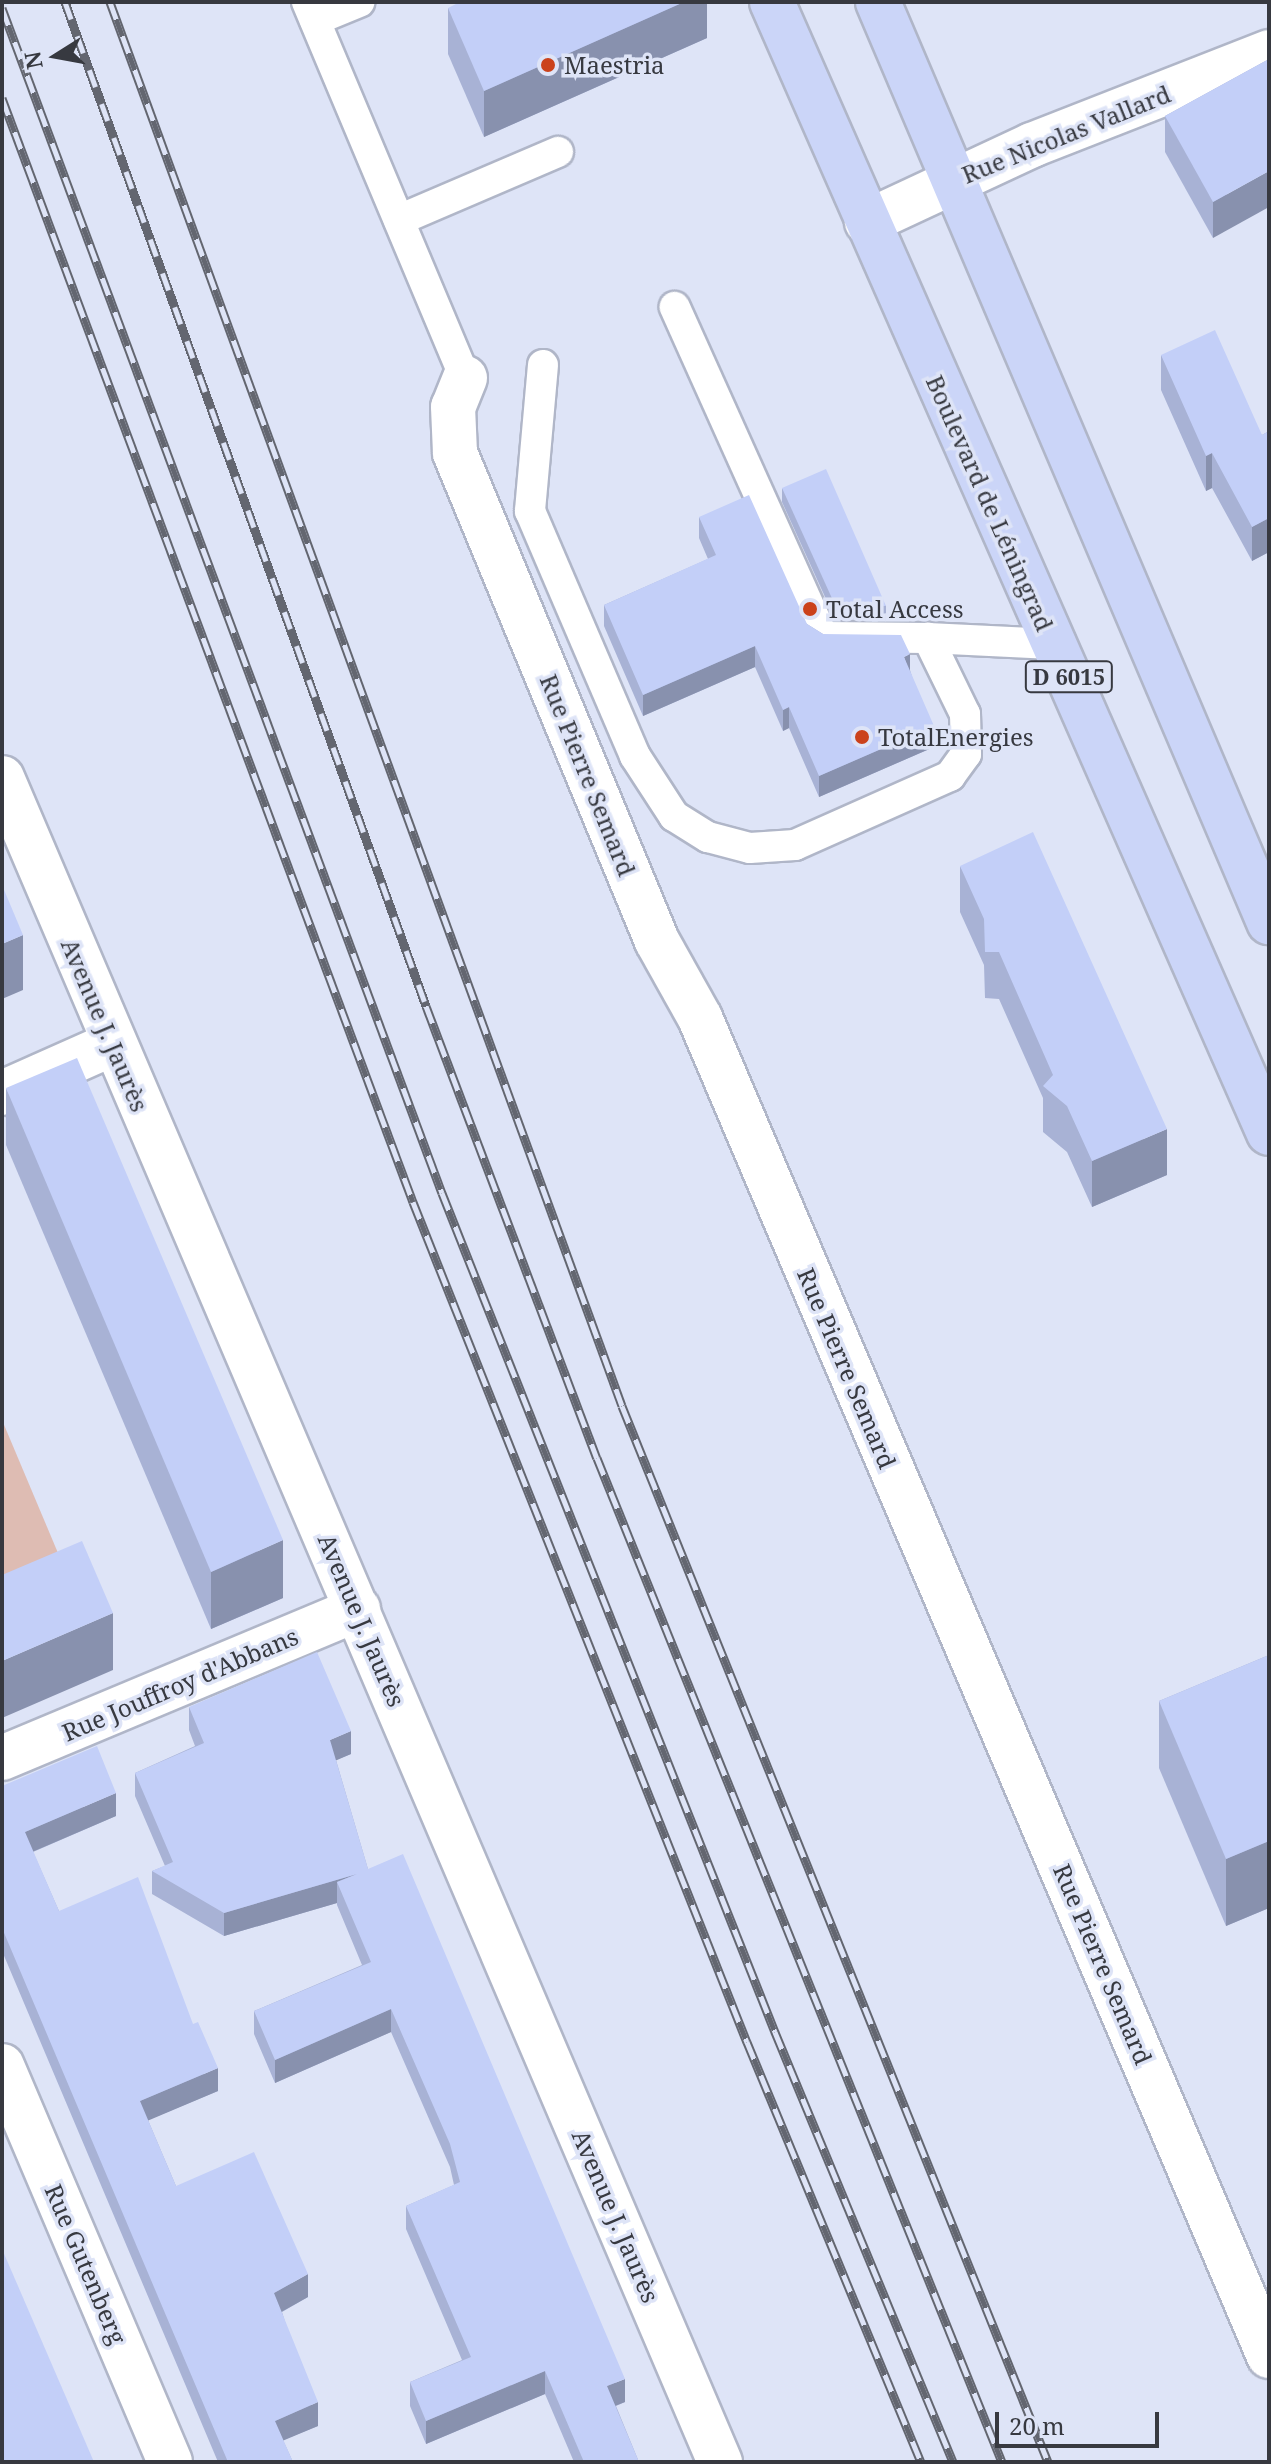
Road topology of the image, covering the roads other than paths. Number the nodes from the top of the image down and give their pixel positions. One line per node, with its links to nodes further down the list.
1 (359, 2): 4 (lane)
2 (772, 2): 9 (main road, Boulevard de Léningrad / D 6015)
3 (878, 2): 7 (main road)
4 (311, 11): 8 (lane)
5 (1269, 52): 7 (street, Rue Nicolas Vallard)
6 (558, 152): 8 (lane)
7 (953, 180): 9 (street, Rue Nicolas Vallard); 16 (main road)
8 (399, 220): 12 (lane)
9 (867, 222): 14 (main road, Boulevard de Léningrad / D 6015)
10 (675, 307): 13 (lane)
11 (543, 365): 13 (lane)
12 (465, 378): 23 (street, Rue Pierre Semard)
13 (928, 638): 14 (lane)
14 (1052, 644): 19 (main road, Boulevard de Léningrad / D 6015)
15 (2, 778): 17 (street, Avenue J. Jaurès)
16 (1269, 922)
17 (112, 1044): 18 (street); 20 (street, Avenue J. Jaurès)
18 (2, 1093)
19 (1269, 1133)
20 (358, 1609): 21 (street, Rue Jouffroy d'Abbans); 25 (street, Avenue J. Jaurès)
21 (2, 1758)
22 (2, 2066): 24 (street, Rue Gutenberg)
23 (1269, 2356)
24 (170, 2462)
25 (720, 2462)

